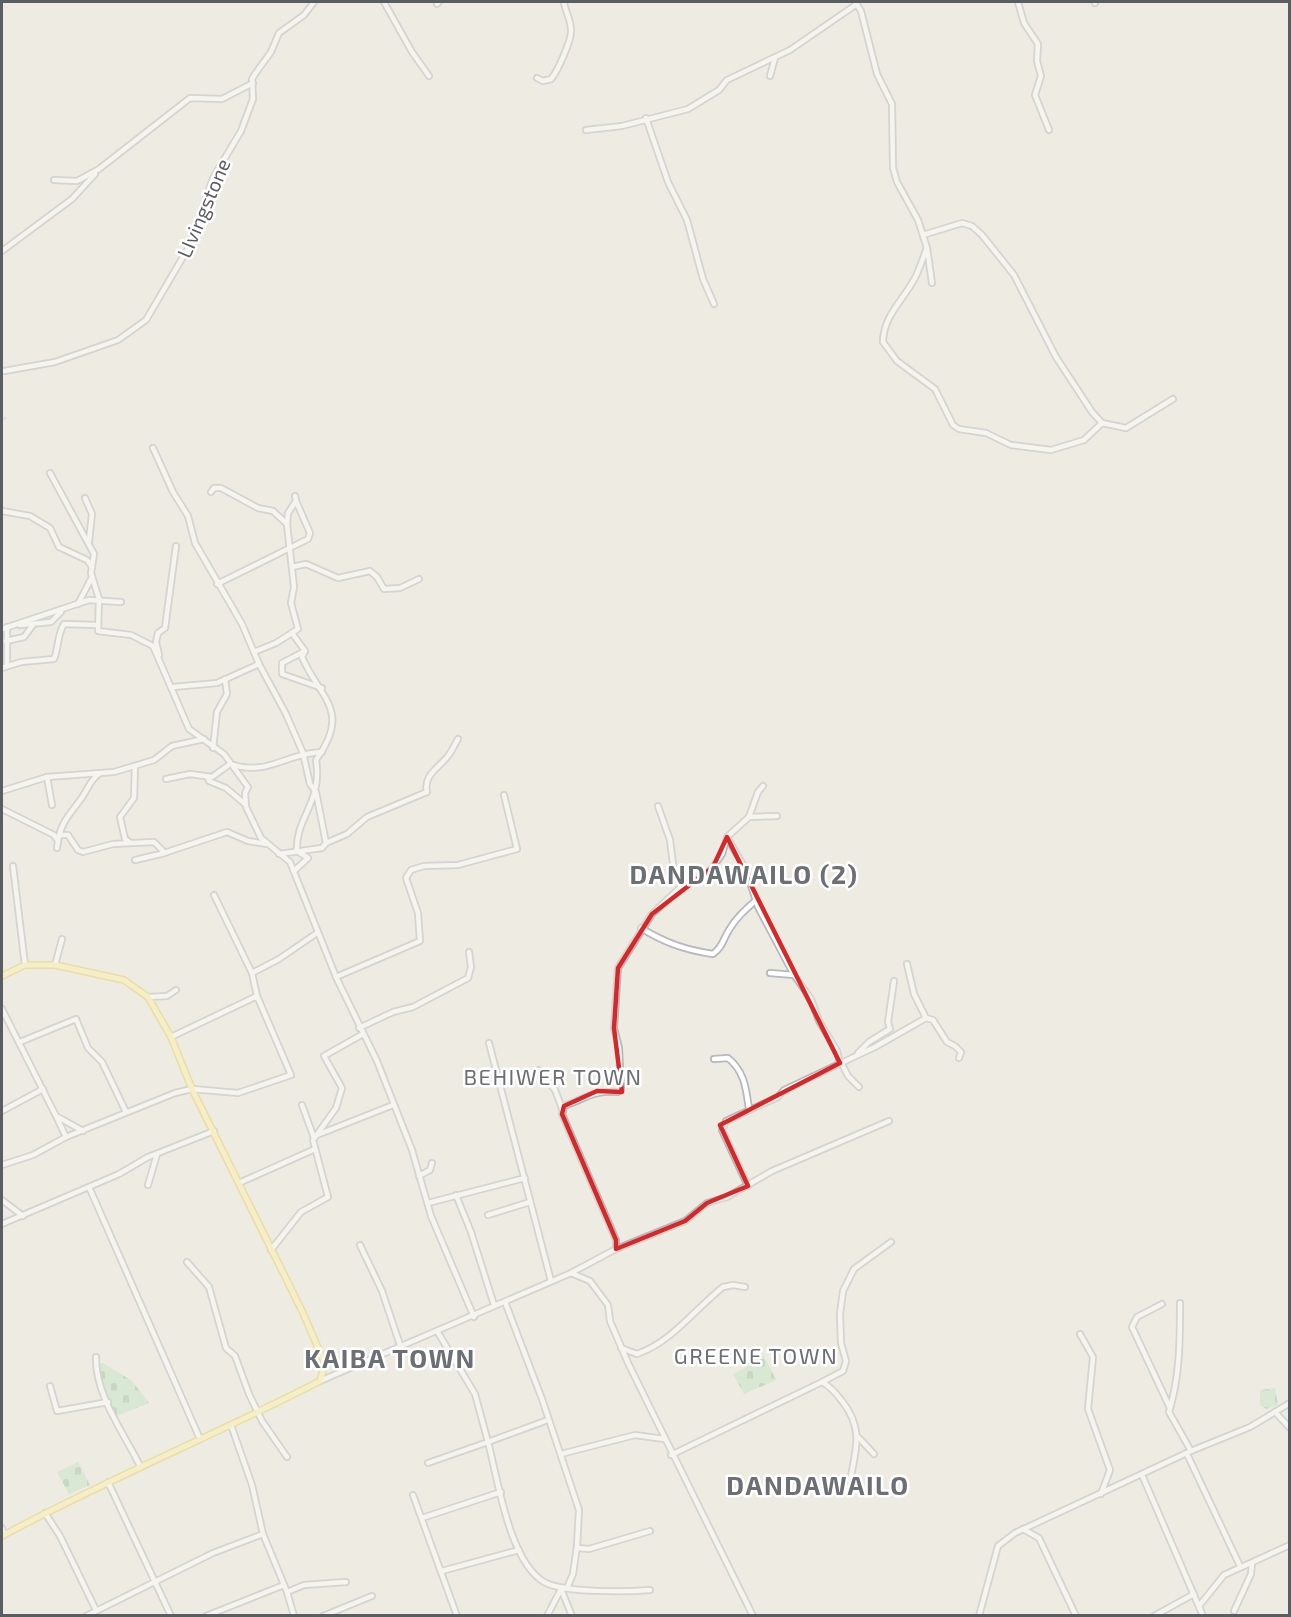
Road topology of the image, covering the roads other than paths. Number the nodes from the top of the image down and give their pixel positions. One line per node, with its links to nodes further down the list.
1 (314, 2): 10 (street, LIvingstone)
2 (384, 2): 7 (street)
3 (564, 2): 9 (street)
4 (1018, 2): 13 (street)
5 (856, 3): 6 (street); 16 (street)
6 (775, 58): 8 (street); 11 (street)
7 (429, 76)
8 (770, 76)
9 (537, 78)
10 (253, 83): 14 (street); 21 (street, LIvingstone)
11 (646, 118): 12 (street); 20 (street)
12 (586, 130)
13 (1049, 130)
14 (99, 169): 15 (street); 18 (street)
15 (54, 180)
16 (923, 235): 17 (street); 23 (street)
17 (927, 248): 19 (street); 23 (street)
18 (2, 251)
19 (932, 283)
20 (714, 304)
21 (4, 371)
22 (1173, 399): 23 (street)
23 (1102, 423)
24 (153, 448): 37 (street)
25 (50, 472): 30 (street)
26 (211, 492): 29 (street)
27 (85, 498): 30 (street)
28 (2, 511): 33 (street)
29 (287, 524): 32 (street); 32 (street)
30 (89, 542): 33 (street)
31 (176, 546): 50 (street)
32 (288, 549): 34 (street); 37 (street)
33 (92, 567): 35 (street)
34 (292, 567): 36 (street); 46 (street)
35 (92, 577): 38 (street); 40 (street)
36 (419, 579)
37 (217, 584): 49 (street)
38 (99, 599): 39 (street); 40 (street); 44 (street)
39 (121, 602)
40 (78, 604): 41 (street)
41 (62, 611): 42 (street); 43 (street)
42 (15, 625): 43 (street); 45 (street)
43 (33, 625): 47 (street)
44 (97, 625): 50 (street); 52 (street)
45 (4, 628): 47 (street)
46 (292, 633): 48 (street); 49 (street)
47 (6, 641): 52 (street)
48 (305, 651): 55 (street); 55 (street)
49 (254, 652): 51 (street)
50 (161, 660): 54 (street)
51 (259, 664): 53 (street); 60 (street)
52 (4, 667)
53 (225, 679): 54 (street); 58 (street)
54 (173, 687): 56 (street)
55 (322, 688): 59 (street)
56 (204, 739): 58 (street); 62 (street)
57 (458, 739): 83 (street)
58 (213, 748): 61 (street)
59 (322, 752): 60 (street); 69 (street)
60 (303, 753): 61 (street); 69 (street)
61 (230, 764): 65 (street); 71 (street)
62 (135, 766): 63 (street); 82 (street)
63 (101, 772): 64 (street); 77 (street)
64 (47, 777): 68 (street); 72 (street)
65 (208, 778): 66 (street); 71 (street)
66 (166, 779)
67 (763, 786): 76 (street)
68 (2, 792)
69 (316, 792): 83 (street); 86 (street)
70 (504, 795): 106 (street)
71 (245, 804): 84 (street)
72 (52, 805)
73 (658, 806): 92 (street)
74 (2, 809): 81 (street)
75 (777, 816): 76 (street)
76 (749, 817): 79 (street)
77 (63, 823): 78 (street); 80 (street)
78 (59, 835): 80 (street); 81 (street)
79 (727, 837): 92 (street); 94 (street)
80 (71, 838): 82 (street)
81 (58, 841): 85 (street)
82 (131, 843): 87 (street)
83 (326, 843): 86 (street)
84 (267, 844): 87 (street); 88 (street)
85 (57, 848)
86 (297, 851): 88 (street); 91 (street)
87 (165, 853): 89 (street)
88 (279, 854): 91 (street)
89 (135, 860)
90 (13, 866): 101 (street)
91 (294, 871): 96 (street)
92 (683, 885): 95 (street)
93 (214, 896): 102 (street)
94 (755, 901): 95 (street); 104 (street)
95 (641, 928): 130 (street)
96 (317, 933): 102 (street); 106 (street)
97 (62, 939): 99 (street)
98 (469, 952): 113 (street)
99 (55, 964): 101 (main road); 110 (main road)
100 (907, 964): 112 (street)
101 (25, 965): 105 (main road)
102 (252, 972): 109 (street)
103 (770, 973): 104 (street)
104 (794, 975): 121 (street)
105 (2, 976)
106 (336, 977): 113 (street)
107 (894, 981): 118 (street)
108 (176, 990): 110 (street)
109 (257, 996): 115 (street); 125 (street)
110 (148, 997): 115 (main road)
111 (2, 1009): 116 (street)
112 (926, 1018): 118 (street); 119 (street)
113 (359, 1028): 114 (street)
114 (363, 1034): 127 (street); 137 (street)
115 (171, 1037): 125 (main road)
116 (20, 1042): 124 (street); 131 (street)
117 (489, 1043): 143 (street)
118 (856, 1055): 121 (street)
119 (959, 1058)
120 (714, 1059): 128 (street)
121 (841, 1062): 123 (street); 128 (street)
122 (539, 1070): 130 (street)
123 (859, 1087)
124 (43, 1089): 129 (street); 132 (street)
125 (192, 1089): 131 (street); 135 (main road)
126 (302, 1105): 137 (street)
127 (393, 1105): 137 (street); 142 (street)
128 (749, 1110): 146 (street)
129 (2, 1111)
130 (563, 1111): 157 (street)
131 (126, 1112): 134 (street)
132 (56, 1116): 134 (street); 136 (street)
133 (889, 1121): 146 (street)
134 (83, 1131): 136 (street)
135 (214, 1131): 139 (street); 144 (main road)
136 (66, 1137): 141 (street)
137 (315, 1137): 138 (street)
138 (315, 1149): 144 (street); 158 (street)
139 (157, 1154): 145 (street); 147 (street)
140 (432, 1162): 142 (street)
141 (2, 1165)
142 (419, 1176): 151 (street)
143 (525, 1178): 148 (street); 150 (street)
144 (239, 1183): 158 (main road)
145 (148, 1185)
146 (748, 1186): 157 (street)
147 (89, 1187): 153 (street); 185 (street)
148 (456, 1195): 151 (street); 166 (street)
149 (2, 1200): 153 (street)
150 (530, 1202): 152 (street); 161 (street)
151 (428, 1203): 167 (street)
152 (488, 1215)
153 (24, 1216): 154 (street)
154 (2, 1224)
155 (891, 1242): 174 (street)
156 (360, 1245): 170 (street)
157 (616, 1249): 160 (street)
158 (271, 1250): 173 (main road)
159 (187, 1262): 179 (street)
160 (571, 1273): 161 (street); 171 (street)
161 (551, 1281): 163 (street)
162 (745, 1287): 171 (street)
163 (505, 1302): 166 (street); 181 (street)
164 (1180, 1303): 178 (street)
165 (1162, 1304): 178 (street)
166 (494, 1305): 167 (street)
167 (474, 1317): 168 (street)
168 (437, 1331): 170 (street); 187 (street)
169 (1080, 1334): 199 (street)
170 (401, 1348): 173 (street)
171 (621, 1348): 186 (street)
172 (96, 1357): 176 (street)
173 (320, 1381): 179 (main road)
174 (822, 1382): 184 (street); 191 (street)
175 (50, 1386): 176 (street)
176 (108, 1402): 194 (street)
177 (1290, 1403): 180 (street)
178 (1170, 1408): 188 (street)
179 (258, 1412): 182 (main road); 192 (street)
180 (1275, 1412): 183 (street); 188 (street)
181 (548, 1420): 187 (street); 189 (street)
182 (231, 1425): 185 (main road); 206 (street)
183 (1290, 1428)
184 (858, 1437): 190 (street); 196 (street)
185 (200, 1439): 194 (main road)
186 (663, 1439): 189 (street); 191 (street)
187 (488, 1442): 193 (street); 198 (street)
188 (1189, 1452): 195 (street); 211 (street)
189 (561, 1454): 208 (street)
190 (874, 1454)
191 (671, 1455): 232 (street)
192 (287, 1457)
193 (428, 1462)
194 (140, 1466): 197 (main road)
195 (1142, 1475): 199 (street); 219 (street)
196 (850, 1481)
197 (108, 1482): 201 (main road); 214 (street)
198 (501, 1492): 202 (street); 209 (street)
199 (1101, 1494): 203 (street)
200 (413, 1495): 202 (street)
201 (45, 1512): 205 (main road); 222 (street)
202 (422, 1518): 212 (street)
203 (1023, 1529): 233 (street); 234 (street)
204 (650, 1531): 208 (street)
205 (2, 1533)
206 (263, 1534): 214 (street); 215 (street)
207 (1290, 1545): 210 (street)
208 (577, 1548): 216 (street)
209 (519, 1550): 212 (street); 216 (street)
210 (1252, 1563): 211 (street); 223 (street)
211 (1240, 1566): 221 (street)
212 (442, 1571): 229 (street)
213 (346, 1582): 218 (street)
214 (156, 1583): 222 (street); 225 (street)
215 (284, 1585): 218 (street); 226 (street)
216 (564, 1588): 217 (street); 230 (street); 231 (street)
217 (650, 1590)
218 (287, 1592): 227 (street)
219 (1194, 1594): 221 (street); 235 (street)
220 (372, 1596): 228 (street)
221 (1199, 1606): 236 (street)
222 (96, 1610): 224 (street)
223 (1234, 1611)
224 (86, 1616)
225 (171, 1616)
226 (206, 1616)
227 (294, 1616)
228 (323, 1616)
229 (457, 1616)
230 (547, 1616)
231 (572, 1616)
232 (753, 1616)
233 (979, 1616)
234 (1076, 1616)
235 (1154, 1616)
236 (1203, 1616)

